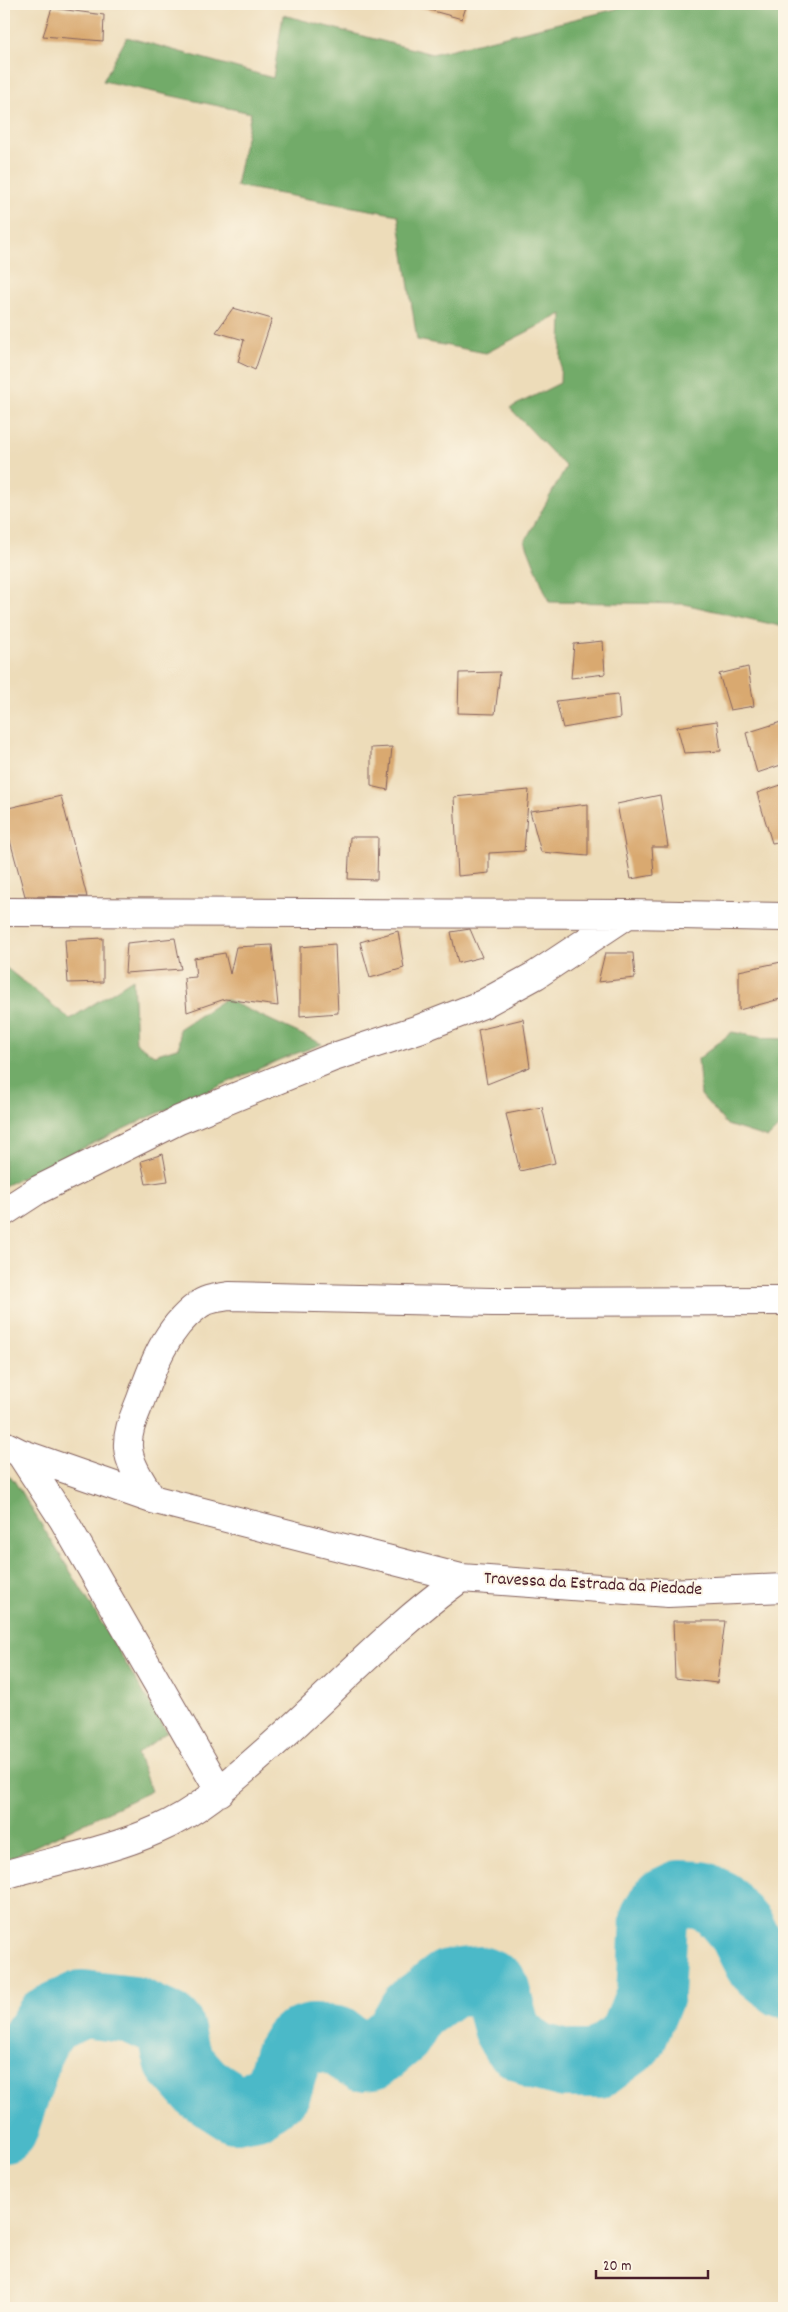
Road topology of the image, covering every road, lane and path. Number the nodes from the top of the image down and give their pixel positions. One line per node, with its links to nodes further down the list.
1 (4, 912): 2 (street)
2 (628, 914): 3 (street); 4 (street)
3 (784, 917)
4 (4, 1212)
5 (784, 1301): 7 (street)
6 (12, 1449): 7 (street, Travessa da Estrada da Piedade); 10 (street)
7 (152, 1499): 8 (street, Travessa da Estrada da Piedade)
8 (461, 1578): 9 (street, Travessa da Estrada da Piedade); 10 (street)
9 (784, 1588)
10 (220, 1792): 11 (street)
11 (4, 1875)

